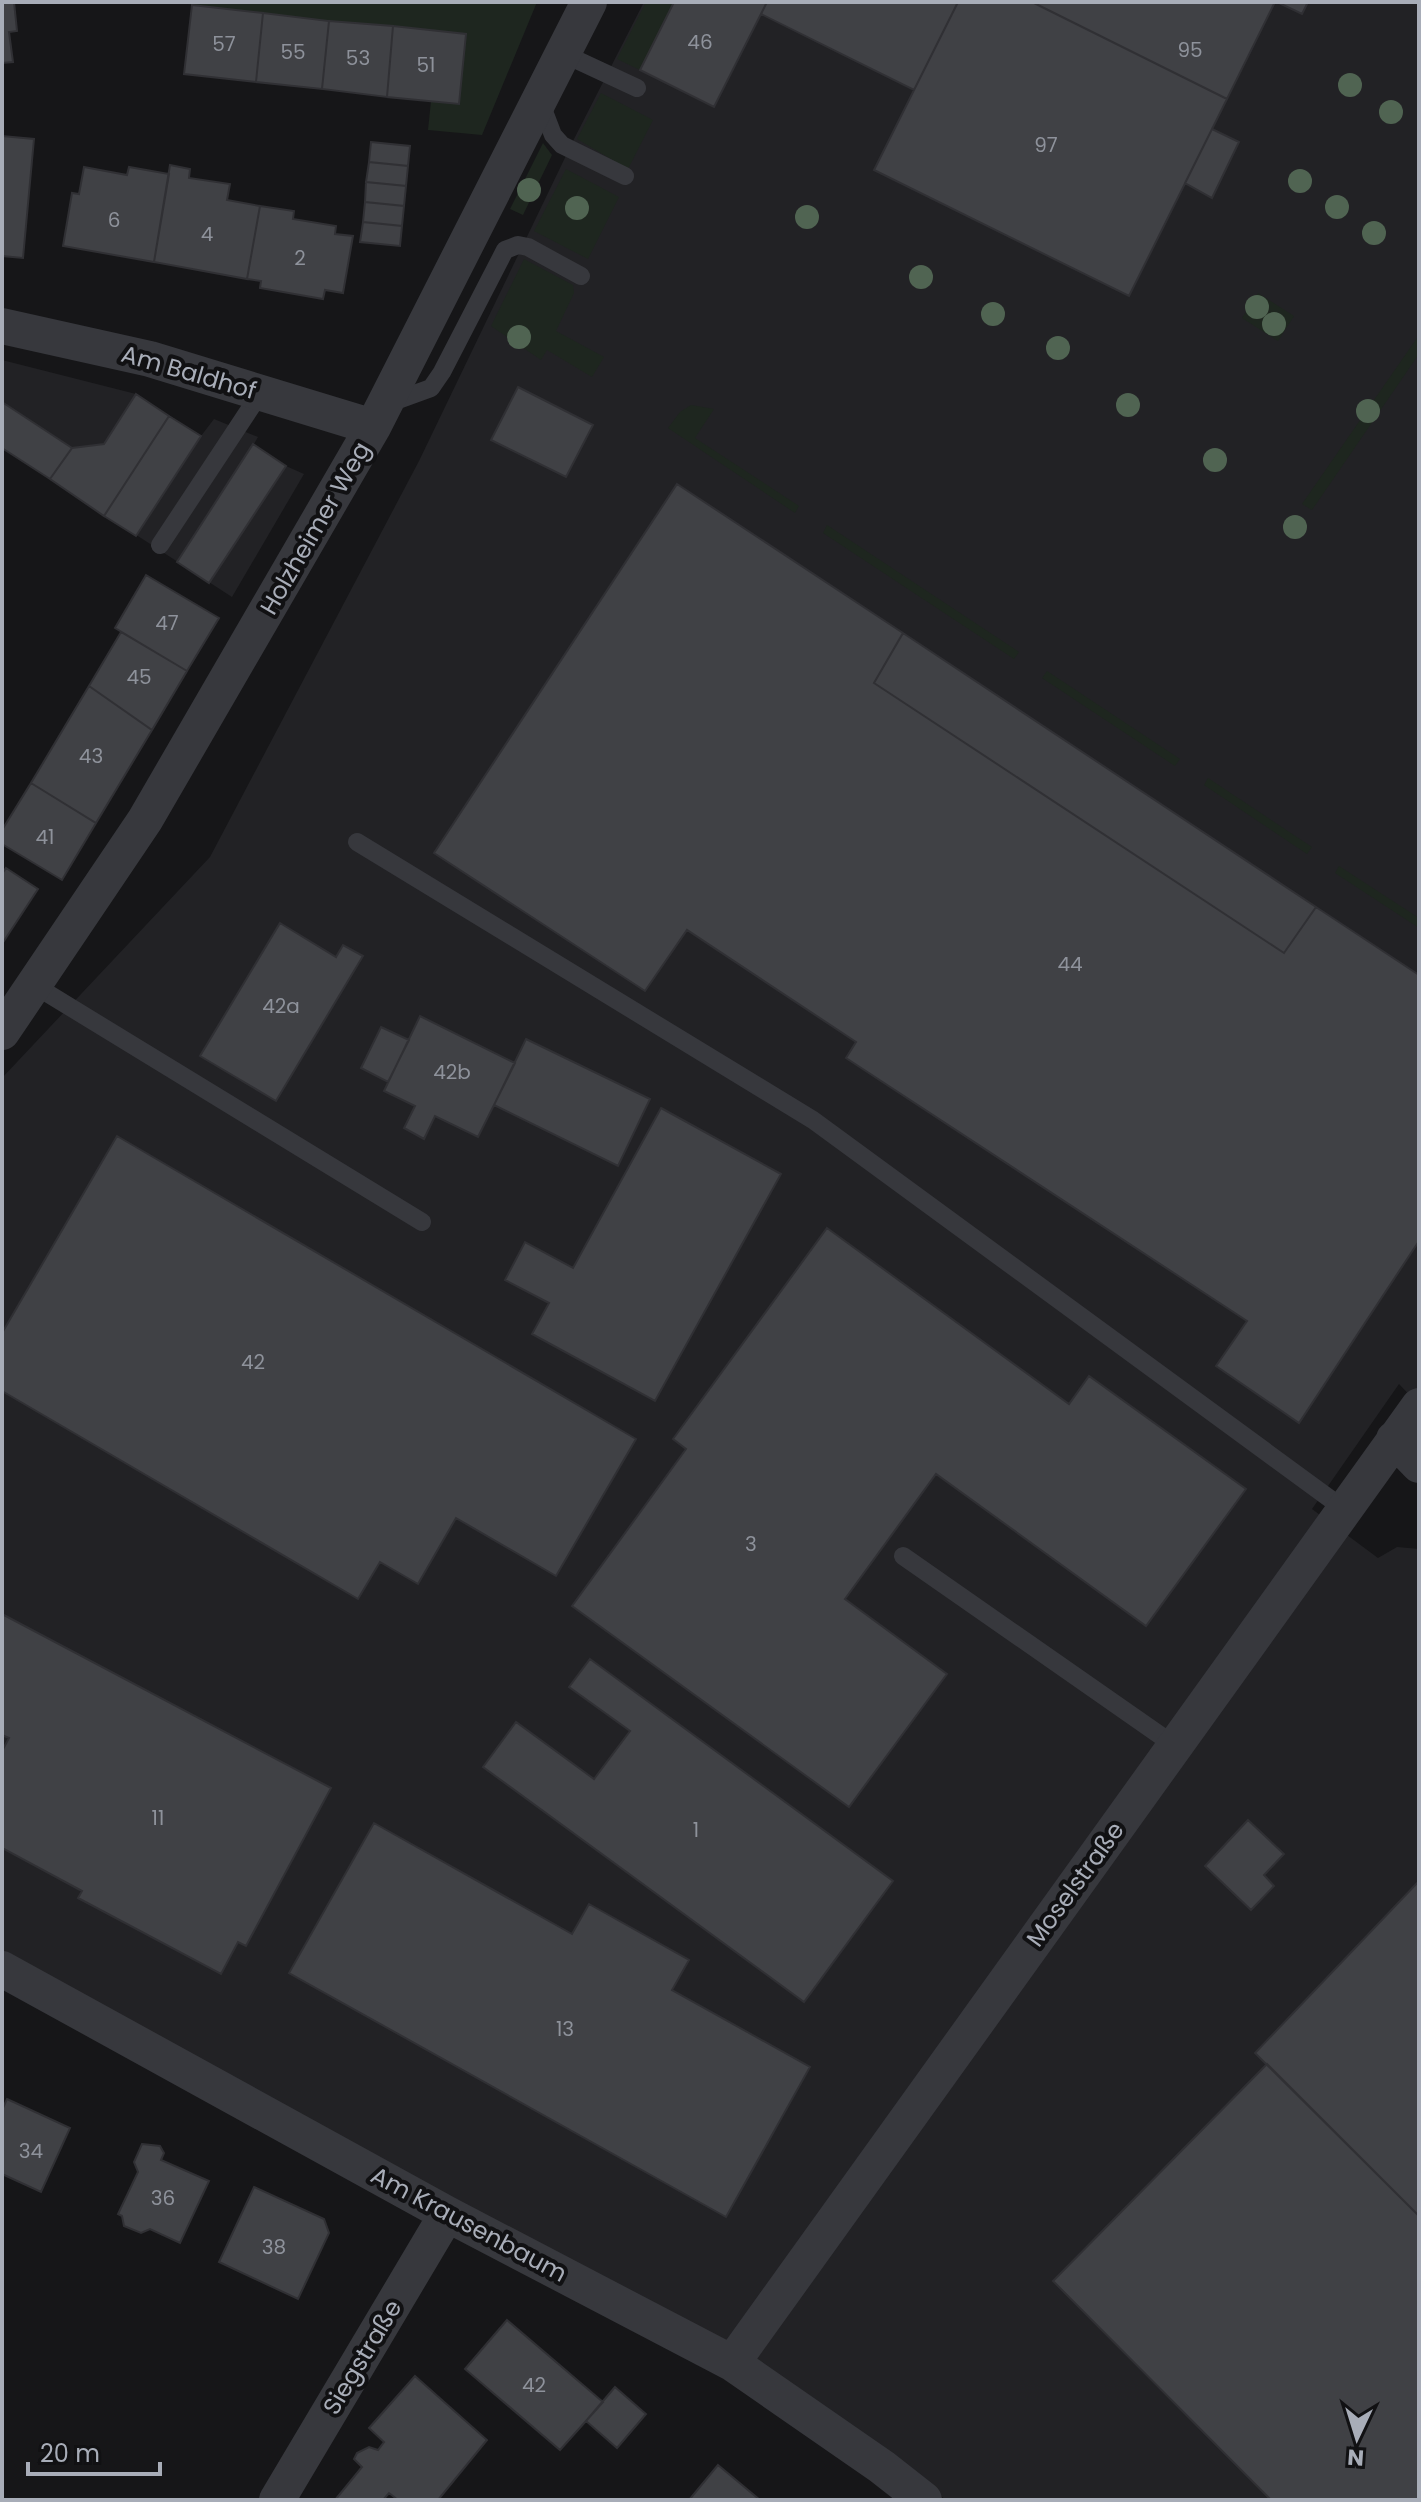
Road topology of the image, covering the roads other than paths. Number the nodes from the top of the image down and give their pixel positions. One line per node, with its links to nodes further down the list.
1 (589, 2): 2 (street, Holzheimer Weg)
2 (564, 54): 3 (lane); 4 (street, Holzheimer Weg)
3 (637, 88)
4 (540, 101): 5 (lane); 9 (street, Holzheimer Weg)
5 (625, 176)
6 (581, 276): 9 (lane)
7 (2, 326): 8 (street, Am Baldhof)
8 (261, 392): 9 (street, Am Baldhof); 10 (lane)
9 (379, 416): 12 (street, Holzheimer Weg)
10 (160, 545)
11 (357, 842): 18 (lane)
12 (34, 985): 13 (street, Holzheimer Weg); 14 (lane)
13 (2, 1032)
14 (422, 1222)
15 (1419, 1406): 16 (street, Moselstraße)
16 (1394, 1439): 17 (street); 18 (street, Moselstraße)
17 (1419, 1465)
18 (1344, 1509): 20 (street, Moselstraße)
19 (903, 1556): 20 (lane)
20 (1174, 1745): 23 (street, Moselstraße)
21 (2, 1969): 22 (street, Am Krausenbaum)
22 (447, 2214): 23 (street, Am Krausenbaum); 24 (street, Siegstraße)
23 (732, 2363): 25 (street, Am Krausenbaum)
24 (277, 2500)
25 (924, 2500)

